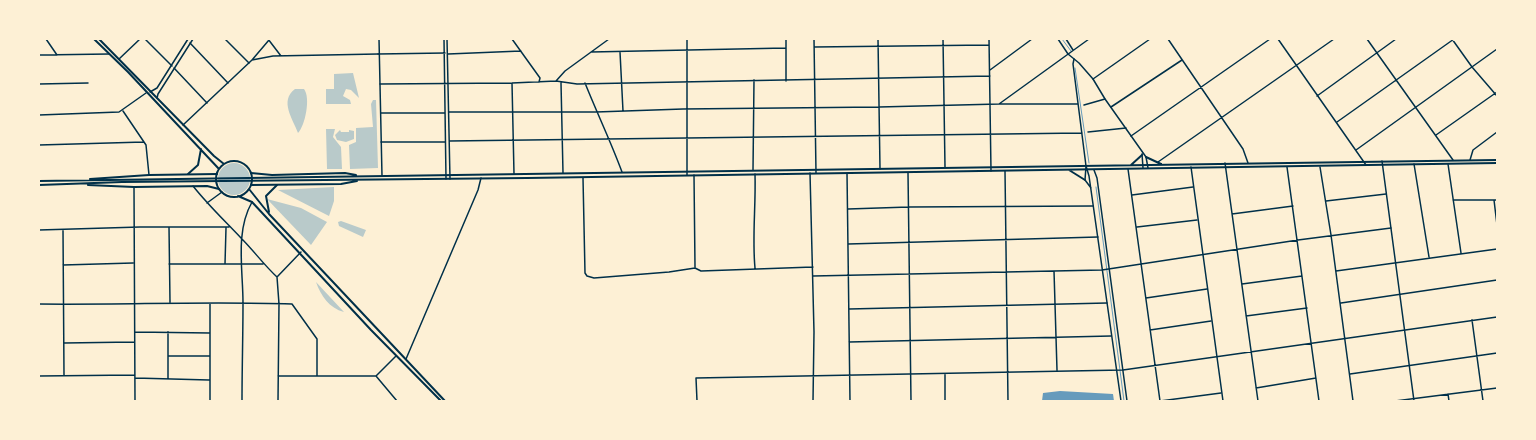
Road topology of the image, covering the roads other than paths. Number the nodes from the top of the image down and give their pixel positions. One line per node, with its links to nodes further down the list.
1 (46, 39): 52 (street)
2 (94, 39): 47 (main road)
3 (99, 39): 54 (main road)
4 (140, 39): 54 (street)
5 (146, 39): 60 (street)
6 (188, 39): 60 (street)
7 (193, 39): 33 (street)
8 (225, 39): 58 (street)
9 (379, 39): 48 (street)
10 (444, 39): 45 (street)
11 (447, 39): 49 (street)
12 (512, 39): 42 (street)
13 (609, 39): 43 (street)
14 (687, 39): 39 (street)
15 (878, 39): 36 (street)
16 (943, 39): 34 (street)
17 (989, 39): 35 (street)
18 (1032, 39): 63 (street)
19 (1058, 39): 50 (street)
20 (1066, 39): 41 (street)
21 (1089, 39): 41 (street)
22 (1150, 39): 67 (street)
23 (1168, 39): 57 (street)
24 (1270, 39): 85 (street)
25 (1278, 39): 59 (street)
26 (1334, 39): 59 (street)
27 (1367, 39): 46 (street)
28 (1396, 39): 46 (street)
29 (1453, 39): 61 (street); 71 (street)
30 (268, 40): 53 (street); 56 (street)
31 (786, 40): 38 (street)
32 (813, 40): 37 (street)
33 (190, 43): 62 (street); 77 (street)
34 (943, 45): 35 (street); 36 (street); 66 (street)
35 (989, 45): 63 (street)
36 (878, 46): 37 (street); 65 (street)
37 (814, 47): 70 (street)
38 (786, 48): 39 (street); 73 (street)
39 (687, 49): 44 (street); 68 (street)
40 (1497, 49): 61 (street)
41 (1073, 50): 50 (street)
42 (520, 51): 49 (street); 74 (street)
43 (591, 52): 44 (street); 72 (street)
44 (620, 52): 75 (street)
45 (445, 53): 48 (street); 78 (street)
46 (1377, 53): 71 (street); 89 (street)
47 (109, 54): 52 (street); 88 (main road)
48 (378, 54): 53 (street); 84 (street)
49 (448, 54): 79 (street)
50 (1068, 54): 55 (street); 94 (street)
51 (39, 55): 52 (street)
52 (57, 55)
53 (281, 56): 56 (street)
54 (119, 59): 86 (main road)
55 (1074, 59): 67 (street); 95 (street)
56 (252, 60): 58 (street)
57 (1182, 60): 85 (street); 100 (street)
58 (249, 63): 77 (street)
59 (1296, 65): 89 (street); 114 (street)
60 (172, 66): 86 (street)
61 (1472, 67): 87 (street); 101 (street)
62 (174, 68): 91 (street); 93 (street)
63 (990, 70): 64 (street)
64 (990, 76): 66 (street); 96 (street)
65 (879, 77): 66 (street); 70 (street); 99 (street)
66 (942, 77): 98 (street)
67 (1093, 79): 92 (street)
68 (687, 80): 69 (street); 75 (street); 104 (street)
69 (754, 80): 73 (street); 102 (street)
70 (814, 80): 73 (street); 103 (street)
71 (1396, 80): 101 (street); 115 (street)
72 (556, 81): 74 (street); 81 (street)
73 (786, 81)
74 (539, 82): 80 (street)
75 (621, 82): 82 (street); 107 (street)
76 (88, 83): 83 (street)
77 (228, 83): 93 (street)
78 (445, 83): 79 (street); 84 (street); 112 (street)
79 (449, 83): 80 (street); 108 (street)
80 (512, 83): 106 (street)
81 (561, 83): 82 (street); 109 (street)
82 (585, 83): 110 (street)
83 (39, 84)
84 (380, 84): 111 (street)
85 (1201, 87): 114 (street); 126 (street)
86 (150, 92): 91 (main road)
87 (1496, 92): 90 (street); 124 (street)
88 (146, 93): 105 (street); 137 (main road)
89 (1317, 96): 115 (street)
90 (1497, 96)
91 (158, 99): 116 (main road)
92 (1105, 99): 97 (street); 100 (street)
93 (207, 103): 116 (street)
94 (999, 104): 95 (street); 96 (street)
95 (1078, 104): 120 (street)
96 (990, 105): 98 (street); 121 (street)
97 (1084, 105)
98 (944, 106): 99 (street); 123 (street)
99 (879, 107): 103 (street); 122 (street)
100 (1111, 107): 117 (street)
101 (1416, 107): 124 (street); 138 (street)
102 (754, 108): 103 (street); 104 (street); 127 (street)
103 (815, 108): 125 (street)
104 (687, 109): 107 (street); 128 (street)
105 (122, 111): 113 (street); 133 (street)
106 (512, 111): 108 (street); 109 (street); 129 (street)
107 (623, 111): 110 (street)
108 (449, 112): 132 (street)
109 (560, 112): 110 (street); 130 (street)
110 (596, 112): 131 (street)
111 (381, 113): 112 (street); 134 (street)
112 (446, 113): 135 (street)
113 (39, 115)
114 (1221, 117): 144 (street); 147 (street)
115 (1337, 122): 138 (street)
116 (183, 125): 150 (main road)
117 (1126, 128): 118 (street); 126 (street)
118 (1088, 132)
119 (1497, 132): 142 (street)
120 (1082, 133): 121 (street); 160 (street)
121 (990, 134): 123 (street); 159 (street)
122 (879, 135): 123 (street); 125 (street); 167 (street)
123 (944, 135): 162 (street)
124 (1436, 135): 141 (street)
125 (815, 136): 127 (street); 173 (street)
126 (1131, 136): 139 (street)
127 (753, 137): 128 (street); 176 (street)
128 (687, 138): 131 (street); 175 (street)
129 (513, 140): 130 (street); 132 (street); 188 (street)
130 (561, 140): 131 (street); 182 (street)
131 (610, 140): 179 (street)
132 (449, 141): 194 (street)
133 (144, 142): 136 (street); 191 (street)
134 (381, 142): 135 (street); 198 (street)
135 (446, 142): 193 (street)
136 (39, 145)
137 (201, 149): 166 (main road); 186 (main road)
138 (1356, 150): 145 (street)
139 (1142, 154): 140 (street); 151 (street); 157 (main road)
140 (1146, 157): 144 (main road); 152 (street)
141 (1453, 160): 142 (main road); 148 (main road)
142 (1470, 160): 143 (main road)
143 (1497, 160)
144 (1158, 162): 153 (main road)
145 (1364, 162): 147 (main road); 148 (main road); 158 (street)
146 (1225, 163): 147 (main road); 154 (main road); 163 (street)
147 (1248, 163)
148 (1382, 163): 155 (main road); 158 (main road); 221 (street)
149 (1497, 163): 156 (main road)
150 (224, 164): 166 (main road); 181 (main road)
151 (1143, 164): 152 (main road); 157 (main road); 171 (street)
152 (1148, 164): 153 (main road); 172 (street)
153 (1162, 164): 154 (main road)
154 (1190, 164): 165 (street)
155 (1414, 164): 156 (main road); 259 (street)
156 (1448, 164): 224 (street)
157 (1131, 165): 160 (main road)
158 (1366, 165): 161 (main road)
159 (991, 166): 160 (main road); 162 (main road); 177 (street)
160 (1086, 166): 168 (street)
161 (1320, 166): 164 (main road); 227 (street)
162 (945, 167): 167 (main road)
163 (1225, 167): 164 (main road); 165 (main road); 236 (street)
164 (1287, 167): 231 (street)
165 (1191, 168): 172 (main road); 216 (street)
166 (219, 169): 187 (main road)
167 (880, 169): 173 (main road)
168 (1086, 169): 169 (main road); 174 (main road); 199 (street); 207 (street)
169 (1094, 169): 170 (main road); 190 (street)
170 (1128, 169): 171 (main road); 222 (street)
171 (1143, 169): 172 (main road)
172 (1148, 169)
173 (816, 170): 176 (main road); 184 (street)
174 (1068, 170): 178 (main road); 207 (main road)
175 (688, 171): 176 (main road); 179 (main road); 195 (street)
176 (753, 171)
177 (991, 171): 178 (main road); 180 (main road)
178 (1005, 171): 233 (street)
179 (622, 172): 182 (main road)
180 (908, 172): 185 (main road); 232 (street)
181 (251, 173): 197 (main road); 211 (main road)
182 (563, 173): 188 (main road)
183 (810, 173): 184 (main road); 189 (main road); 268 (street)
184 (816, 173): 185 (main road)
185 (847, 173): 234 (street)
186 (188, 174): 187 (main road); 191 (main road)
187 (216, 174): 218 (main road)
188 (514, 174): 194 (main road)
189 (755, 174): 196 (main road); 270 (street)
190 (1096, 174): 199 (street); 271 (street)
191 (149, 175): 205 (main road)
192 (406, 175): 193 (main road); 198 (main road); 202 (main road)
193 (446, 175): 194 (main road); 203 (street)
194 (450, 175): 204 (street)
195 (687, 175): 196 (main road); 200 (main road)
196 (694, 175): 269 (street)
197 (357, 176): 198 (main road); 209 (main road)
198 (382, 176)
199 (1089, 176): 217 (street)
200 (583, 177): 201 (main road); 269 (street)
201 (481, 178): 204 (main road); 325 (street)
202 (406, 179): 203 (main road); 206 (main road)
203 (446, 179): 204 (main road)
204 (450, 179)
205 (81, 180): 208 (main road); 209 (main road)
206 (359, 180): 209 (main road); 213 (main road)
207 (1085, 180): 217 (street)
208 (39, 181)
209 (122, 181): 210 (main road)
210 (81, 184): 212 (main road); 215 (main road)
211 (251, 184): 213 (main road); 219 (main road)
212 (39, 185)
213 (277, 185): 235 (main road)
214 (193, 186): 215 (main road); 218 (main road); 229 (street)
215 (134, 187): 242 (street)
216 (1193, 187): 222 (street); 237 (street)
217 (1091, 188): 230 (street)
218 (219, 189): 220 (main road)
219 (249, 189): 223 (main road); 235 (main road)
220 (222, 192): 223 (main road); 229 (street)
221 (1386, 194): 227 (street); 244 (street)
222 (1132, 195): 241 (street)
223 (238, 196): 228 (main road)
224 (1453, 200): 225 (street); 257 (street)
225 (1494, 200): 226 (street); 238 (street)
226 (1497, 200)
227 (1326, 201): 247 (street)
228 (252, 202): 249 (street); 256 (main road)
229 (207, 203): 240 (street)
230 (1094, 206): 233 (street); 248 (street)
231 (1293, 206): 236 (street); 251 (street)
232 (909, 207): 233 (street); 234 (street); 252 (street)
233 (1006, 207): 250 (street)
234 (848, 209): 253 (street)
235 (269, 214): 325 (main road)
236 (1232, 214): 254 (street)
237 (1197, 220): 241 (street); 258 (street)
238 (1497, 225)
239 (169, 227): 242 (street); 243 (street); 262 (street)
240 (229, 227): 243 (street); 249 (street)
241 (1137, 227): 266 (street)
242 (134, 228): 246 (street); 260 (street)
243 (226, 228): 263 (street)
244 (1391, 228): 247 (street); 261 (street)
245 (39, 230): 246 (street)
246 (62, 230): 267 (street)
247 (1331, 235): 251 (street); 274 (street)
248 (1098, 237): 250 (street); 272 (street)
249 (241, 238): 264 (street); 265 (street)
250 (1006, 239): 252 (street); 275 (street)
251 (1298, 240): 254 (street); 279 (street)
252 (909, 242): 253 (street); 276 (street)
253 (848, 244): 277 (street)
254 (1236, 249): 258 (street); 282 (street)
255 (1497, 249): 257 (street)
256 (301, 252): 280 (street); 320 (main road)
257 (1461, 253): 259 (street)
258 (1202, 254): 266 (street); 283 (street)
259 (1429, 258): 261 (street)
260 (134, 263): 267 (street); 291 (street)
261 (1395, 263): 274 (street); 284 (street)
262 (169, 264): 263 (street); 286 (street)
263 (225, 264): 264 (street)
264 (242, 264): 265 (street); 287 (street)
265 (263, 264): 280 (street)
266 (1142, 264): 271 (street); 285 (street)
267 (63, 265): 290 (street)
268 (813, 267): 270 (street); 278 (street)
269 (695, 268): 270 (street)
270 (755, 269)
271 (1108, 269): 272 (street); 329 (street)
272 (1103, 270): 273 (street); 294 (street)
273 (1054, 271): 275 (street); 295 (street)
274 (1336, 271): 288 (street)
275 (1007, 272): 276 (street); 296 (street)
276 (910, 273): 277 (street); 297 (street)
277 (848, 275): 278 (street); 299 (street)
278 (812, 276): 336 (street)
279 (1302, 276): 282 (street); 298 (street)
280 (277, 277): 293 (street)
281 (1497, 280): 284 (street)
282 (1242, 284): 300 (street)
283 (1207, 289): 285 (street); 303 (street)
284 (1399, 295): 288 (street); 305 (street)
285 (1146, 298): 304 (street)
286 (170, 302): 291 (street); 292 (street)
287 (243, 303): 292 (street); 293 (street); 354 (street)
288 (1340, 303): 312 (street)
289 (39, 304): 290 (street)
290 (64, 304): 291 (street); 316 (street)
291 (134, 304): 306 (street)
292 (210, 304): 308 (street)
293 (279, 304): 338 (street); 339 (street)
294 (1107, 304): 295 (street); 309 (street)
295 (1055, 305): 296 (street); 310 (street)
296 (1007, 306): 297 (street); 311 (street)
297 (910, 307): 299 (street); 313 (street)
298 (1307, 308): 300 (street); 317 (street)
299 (849, 309): 315 (street)
300 (1246, 316): 318 (street)
301 (1497, 317): 302 (street)
302 (1472, 320): 305 (street); 321 (street)
303 (1211, 321): 304 (street); 324 (street)
304 (1150, 330): 327 (street)
305 (1404, 330): 312 (street); 326 (street)
306 (135, 332): 307 (street); 314 (street)
307 (168, 332): 308 (street); 322 (street)
308 (210, 333): 323 (street)
309 (1112, 336): 310 (street); 329 (street)
310 (1056, 337): 311 (street); 328 (street)
311 (1008, 338): 313 (street); 330 (street)
312 (1344, 338): 317 (street); 333 (street)
313 (910, 340): 315 (street); 331 (street)
314 (134, 342): 316 (street); 335 (street)
315 (849, 342): 341 (street)
316 (64, 343): 334 (street)
317 (1311, 344): 318 (street); 344 (street)
318 (1251, 352): 324 (street); 346 (street)
319 (1497, 353): 321 (street)
320 (396, 355): 340 (street); 357 (main road)
321 (1478, 355): 326 (street); 348 (street)
322 (168, 356): 323 (street); 343 (street)
323 (210, 356): 345 (street)
324 (1216, 357): 327 (street); 349 (street)
325 (405, 360): 358 (main road)
326 (1409, 365): 333 (street); 351 (street)
327 (1156, 366): 329 (street); 349 (street)
328 (1057, 370): 329 (street); 330 (street)
329 (1120, 370): 365 (street); 366 (street)
330 (1008, 372): 332 (street); 364 (street)
331 (910, 374): 332 (street); 341 (street); 362 (street)
332 (944, 374): 363 (street)
333 (1350, 374): 370 (street)
334 (64, 375): 335 (street); 337 (street)
335 (135, 375): 342 (street)
336 (813, 375): 341 (street); 359 (street); 360 (street)
337 (39, 376)
338 (278, 376): 339 (street); 355 (street)
339 (317, 376): 340 (street)
340 (376, 376): 356 (street)
341 (850, 376): 361 (street)
342 (135, 378): 343 (street); 352 (street)
343 (168, 378): 345 (street)
344 (1316, 378): 346 (street); 369 (street)
345 (210, 380): 353 (street)
346 (1256, 388): 368 (street)
347 (1497, 388): 348 (street)
348 (1481, 390): 350 (street); 373 (street)
349 (1221, 393): 367 (street)
350 (1448, 394): 351 (street); 372 (street)
351 (1414, 400): 371 (street)
352 (135, 401)
353 (210, 401)
354 (242, 401)
355 (278, 401)
356 (398, 401)
357 (441, 401)
358 (445, 401)
359 (696, 401)
360 (813, 401)
361 (850, 401)
362 (911, 401)
363 (945, 401)
364 (1008, 401)
365 (1121, 401)
366 (1127, 401)
367 (1223, 401)
368 (1258, 401)
369 (1318, 401)
370 (1353, 401)
371 (1395, 401)
372 (1449, 401)
373 (1483, 401)

